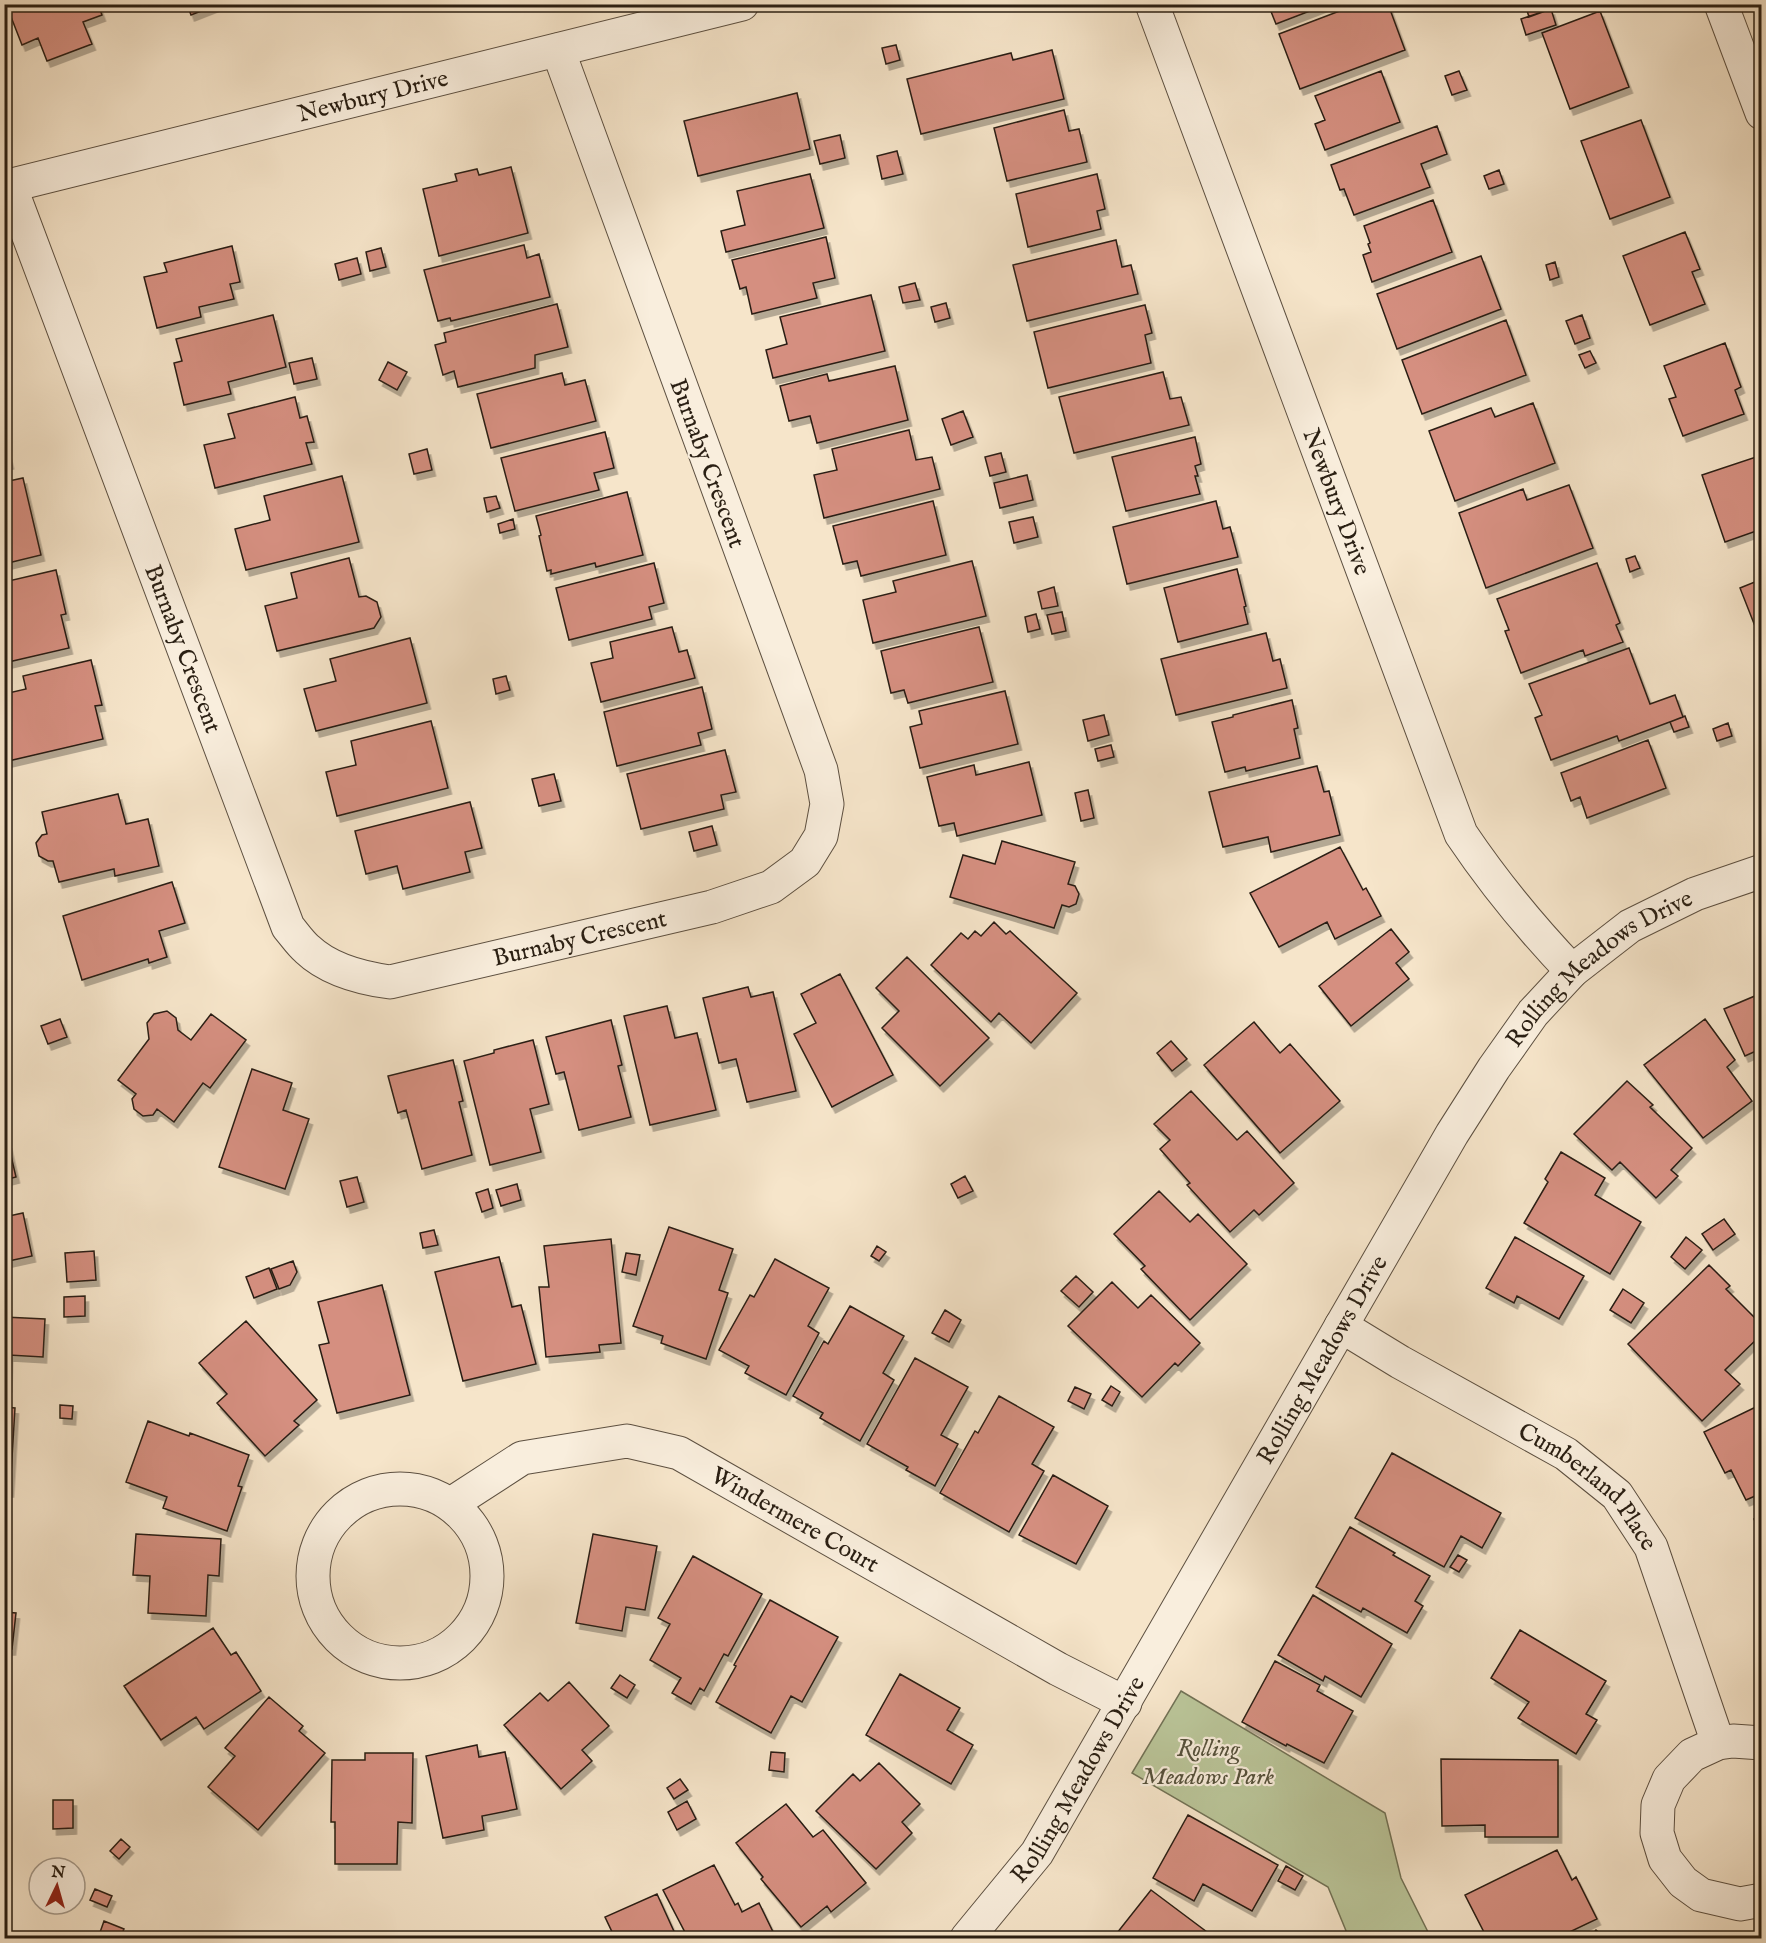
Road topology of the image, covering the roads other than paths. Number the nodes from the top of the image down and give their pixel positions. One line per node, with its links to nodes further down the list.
1 (742, 4): 4 (street, Newbury Drive)
2 (1152, 4): 8 (street, Newbury Drive)
3 (1721, 4): 5 (street)
4 (558, 50): 6 (street, Newbury Drive); 6 (street, Burnaby Crescent)
5 (1761, 113)
6 (7, 187)
7 (1761, 871): 8 (street, Rolling Meadows Drive)
8 (1572, 971): 9 (street, Rolling Meadows Drive)
9 (1341, 1326): 11 (street, Rolling Meadows Drive); 12 (street, Cumberland Place)
10 (451, 1504): 10 (street); 11 (street, Windermere Court)
11 (1125, 1702): 15 (street, Rolling Meadows Drive)
12 (1718, 1743): 13 (street); 14 (street)
13 (1761, 1743)
14 (1761, 1900)
15 (967, 1938)

